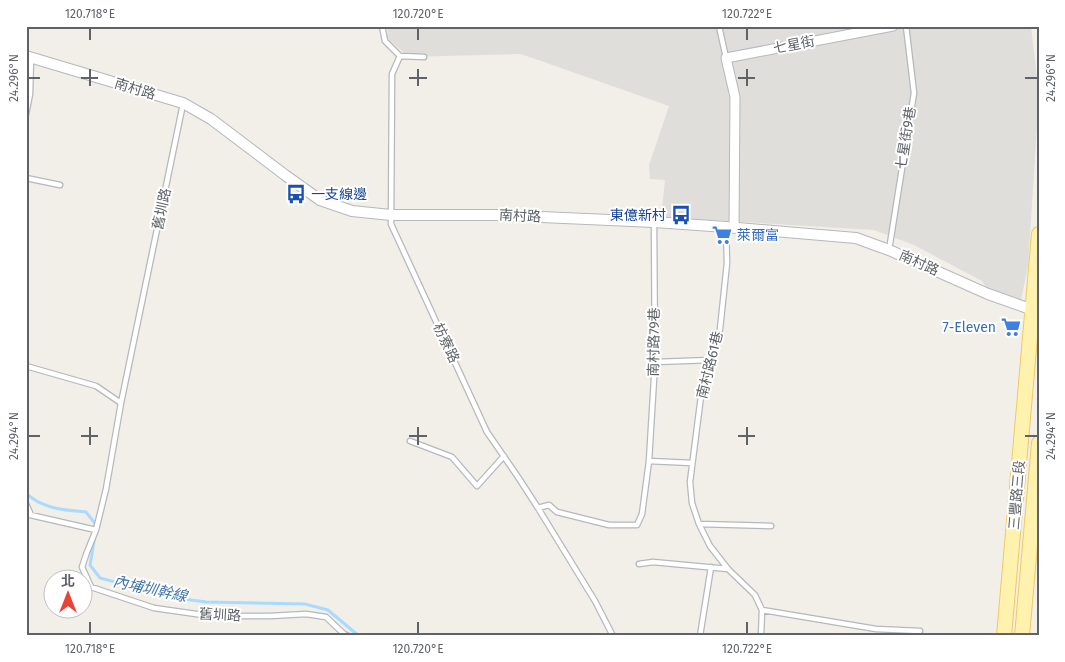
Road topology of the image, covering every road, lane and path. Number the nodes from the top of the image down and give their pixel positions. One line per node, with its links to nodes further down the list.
1 (382, 26): 6 (lane)
2 (719, 26): 8 (lane)
3 (892, 26): 8 (street, 七星街)
4 (906, 26): 17 (lane, 七星街9巷)
5 (29, 56): 9 (street, 南村路); 10 (lane)
6 (400, 56): 7 (lane); 13 (lane, 枋寮路)
7 (424, 57)
8 (726, 58): 15 (street)
9 (183, 103): 13 (street, 南村路); 22 (lane, 舊圳路)
10 (26, 114)
11 (26, 178): 12 (lane)
12 (60, 185)
13 (391, 215): 14 (street, 南村路); 25 (lane, 枋寮路)
14 (654, 222): 15 (street, 南村路); 20 (lane, 南村路79巷)
15 (730, 227): 17 (street, 南村路); 19 (lane, 南村路61巷)
16 (1039, 234): 18 (main road, 三豐路三段)
17 (889, 250): 18 (street, 南村路)
18 (1036, 310): 43 (main road, 三豐路三段)
19 (711, 360): 20 (lane); 27 (lane, 南村路61巷)
20 (655, 362): 26 (lane, 南村路79巷)
21 (26, 366): 22 (lane)
22 (121, 403): 33 (lane, 舊圳路)
23 (410, 442): 25 (lane)
24 (1039, 443): 44 (main road, 三豐路三段)
25 (504, 456): 29 (lane, 枋寮路)
26 (649, 461): 27 (lane); 29 (lane, 南村路79巷)
27 (692, 463): 31 (lane, 南村路61巷)
28 (26, 504): 30 (lane)
29 (538, 508): 40 (lane, 枋寮路)
30 (29, 514): 33 (lane)
31 (699, 524): 32 (lane); 36 (lane)
32 (771, 526)
33 (96, 530): 39 (lane, 舊圳路)
34 (639, 564): 35 (lane)
35 (711, 567): 36 (lane); 41 (lane)
36 (728, 569): 37 (lane)
37 (762, 610): 38 (lane); 42 (lane)
38 (920, 630)
39 (345, 635)
40 (613, 636)
41 (700, 636)
42 (761, 636)
43 (1004, 636)
44 (1022, 636)

